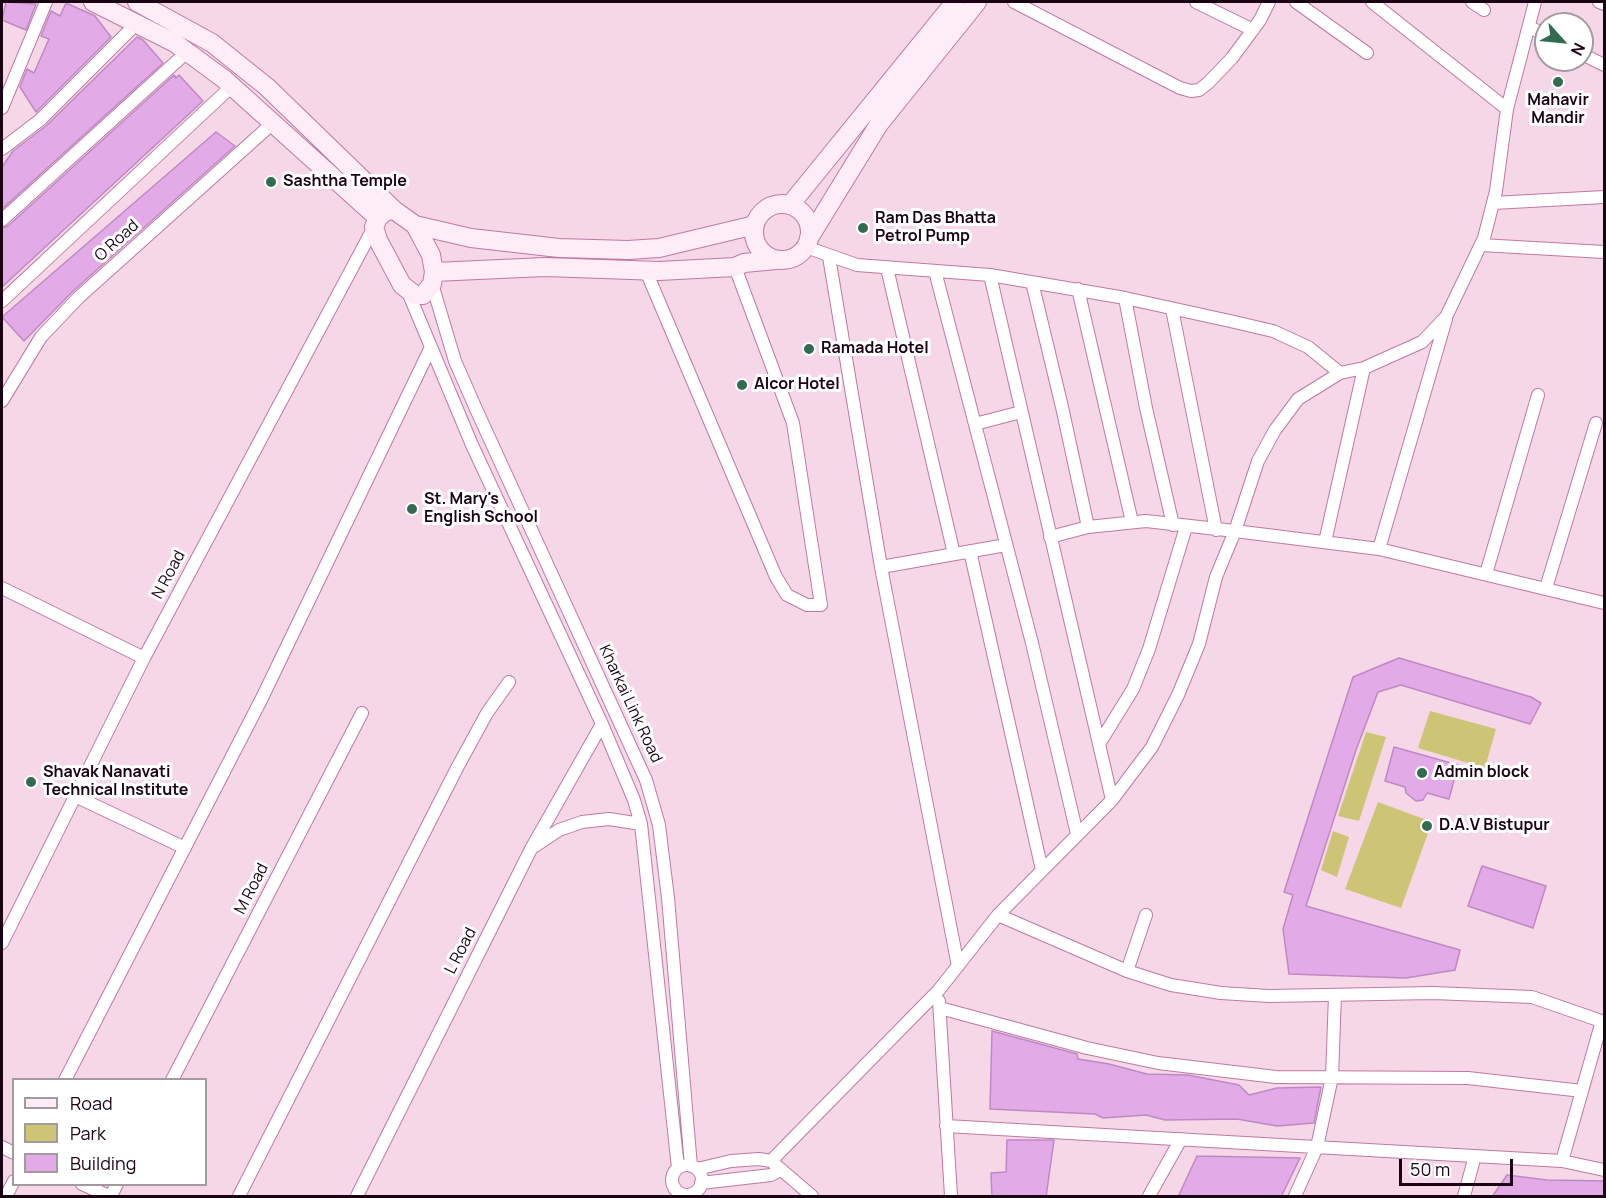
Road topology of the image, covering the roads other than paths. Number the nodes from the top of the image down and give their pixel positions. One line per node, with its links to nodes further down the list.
1 (46, 2): 23 (street)
2 (93, 2): 16 (main road)
3 (137, 2): 30 (main road)
4 (955, 2): 29 (main road)
5 (977, 2): 34 (main road)
6 (1014, 2): 18 (street)
7 (1196, 2): 18 (street)
8 (1269, 2): 18 (street)
9 (1296, 2): 21 (street)
10 (1372, 2): 24 (street)
11 (1472, 2): 15 (street)
12 (1535, 2): 17 (street)
13 (1599, 2): 14 (street)
14 (1605, 4)
15 (1484, 10)
16 (138, 23): 20 (main road); 26 (street)
17 (1529, 27): 19 (street); 24 (street)
18 (1253, 30)
19 (1534, 30)
20 (187, 52): 22 (main road); 31 (street)
21 (1367, 53)
22 (232, 86): 25 (main road); 49 (street)
23 (2, 108)
24 (1507, 109): 28 (street)
25 (274, 122): 30 (main road); 56 (street, O Road)
26 (2, 149)
27 (1605, 197): 28 (street)
28 (1493, 202): 35 (street)
29 (790, 205): 33 (main road); 34 (main road)
30 (382, 218): 32 (main road); 47 (main road); 77 (street, N Road)
31 (2, 220)
32 (416, 225): 33 (main road); 44 (main road)
33 (754, 225): 38 (main road)
34 (808, 242): 37 (street); 38 (main road)
35 (1480, 245): 36 (street); 51 (street)
36 (1605, 252)
37 (829, 257): 40 (street); 72 (street)
38 (776, 260): 39 (main road)
39 (735, 267): 41 (main road); 41 (street)
40 (887, 268): 42 (street); 71 (street)
41 (646, 271): 44 (main road)
42 (935, 271): 43 (street); 59 (street)
43 (990, 275): 45 (street); 57 (street)
44 (433, 278): 47 (main road); 108 (street, Kharkai Link Road)
45 (1032, 282): 46 (street); 62 (street)
46 (1078, 289): 48 (street); 60 (street)
47 (408, 292): 52 (street)
48 (1125, 298): 50 (street); 61 (street)
49 (2, 301)
50 (1172, 309): 54 (street); 64 (street)
51 (1446, 317): 53 (street); 69 (street)
52 (431, 347): 80 (street); 86 (street)
53 (1364, 368): 54 (street); 67 (street)
54 (1340, 372): 65 (street)
55 (1538, 395): 73 (street)
56 (2, 401)
57 (1022, 412): 59 (street); 66 (street)
58 (1596, 423): 75 (street)
59 (975, 424): 68 (street)
60 (1132, 522): 61 (street); 62 (street)
61 (1173, 525): 63 (street)
62 (1088, 527): 66 (street)
63 (1186, 527): 64 (street); 81 (street)
64 (1216, 530): 65 (street)
65 (1235, 531): 67 (street); 83 (street)
66 (1050, 537): 81 (street)
67 (1324, 542): 69 (street)
68 (1006, 545): 70 (street); 85 (street)
69 (1379, 549): 73 (street)
70 (969, 551): 71 (street); 88 (street)
71 (954, 554): 72 (street)
72 (881, 567): 92 (street)
73 (1486, 574): 75 (street)
74 (2, 588): 77 (street)
75 (1546, 588): 76 (street)
76 (1604, 598)
77 (144, 658): 82 (street, N Road)
78 (509, 682): 114 (street)
79 (362, 713): 100 (street, M Road)
80 (602, 724): 84 (street); 87 (street, L Road)
81 (1099, 744): 83 (street)
82 (75, 796): 86 (street); 91 (street, N Road)
83 (1112, 800): 85 (street)
84 (641, 824): 87 (street); 108 (street)
85 (1077, 834): 88 (street)
86 (185, 848): 99 (street)
87 (531, 849): 115 (street, L Road)
88 (1042, 870): 89 (street)
89 (998, 915): 92 (street); 93 (street)
90 (1146, 915): 93 (street)
91 (2, 943)
92 (958, 966): 94 (street)
93 (1127, 971): 95 (street)
94 (938, 991): 96 (street); 107 (street)
95 (1335, 995): 97 (street); 98 (street)
96 (940, 1008): 98 (street); 102 (street)
97 (1603, 1022): 101 (street)
98 (1332, 1077): 101 (street); 104 (street)
99 (66, 1078)
100 (173, 1078)
101 (1582, 1091): 106 (street)
102 (946, 1126): 103 (street); 117 (street)
103 (1181, 1139): 104 (street); 118 (street)
104 (1317, 1147): 105 (street); 119 (street)
105 (1475, 1156): 106 (street); 120 (street)
106 (1562, 1161): 109 (street)
107 (776, 1165): 108 (street); 111 (street); 116 (street)
108 (689, 1167): 111 (street, Kharkai Link Road); 112 (street, Kharkai Link Road)
109 (1605, 1170)
110 (84, 1186): 113 (street)
111 (700, 1189): 112 (street, Kharkai Link Road)
112 (678, 1194)
113 (110, 1197)
114 (239, 1197)
115 (357, 1197)
116 (812, 1197)
117 (951, 1197)
118 (1149, 1197)
119 (1295, 1197)
120 (1464, 1197)

